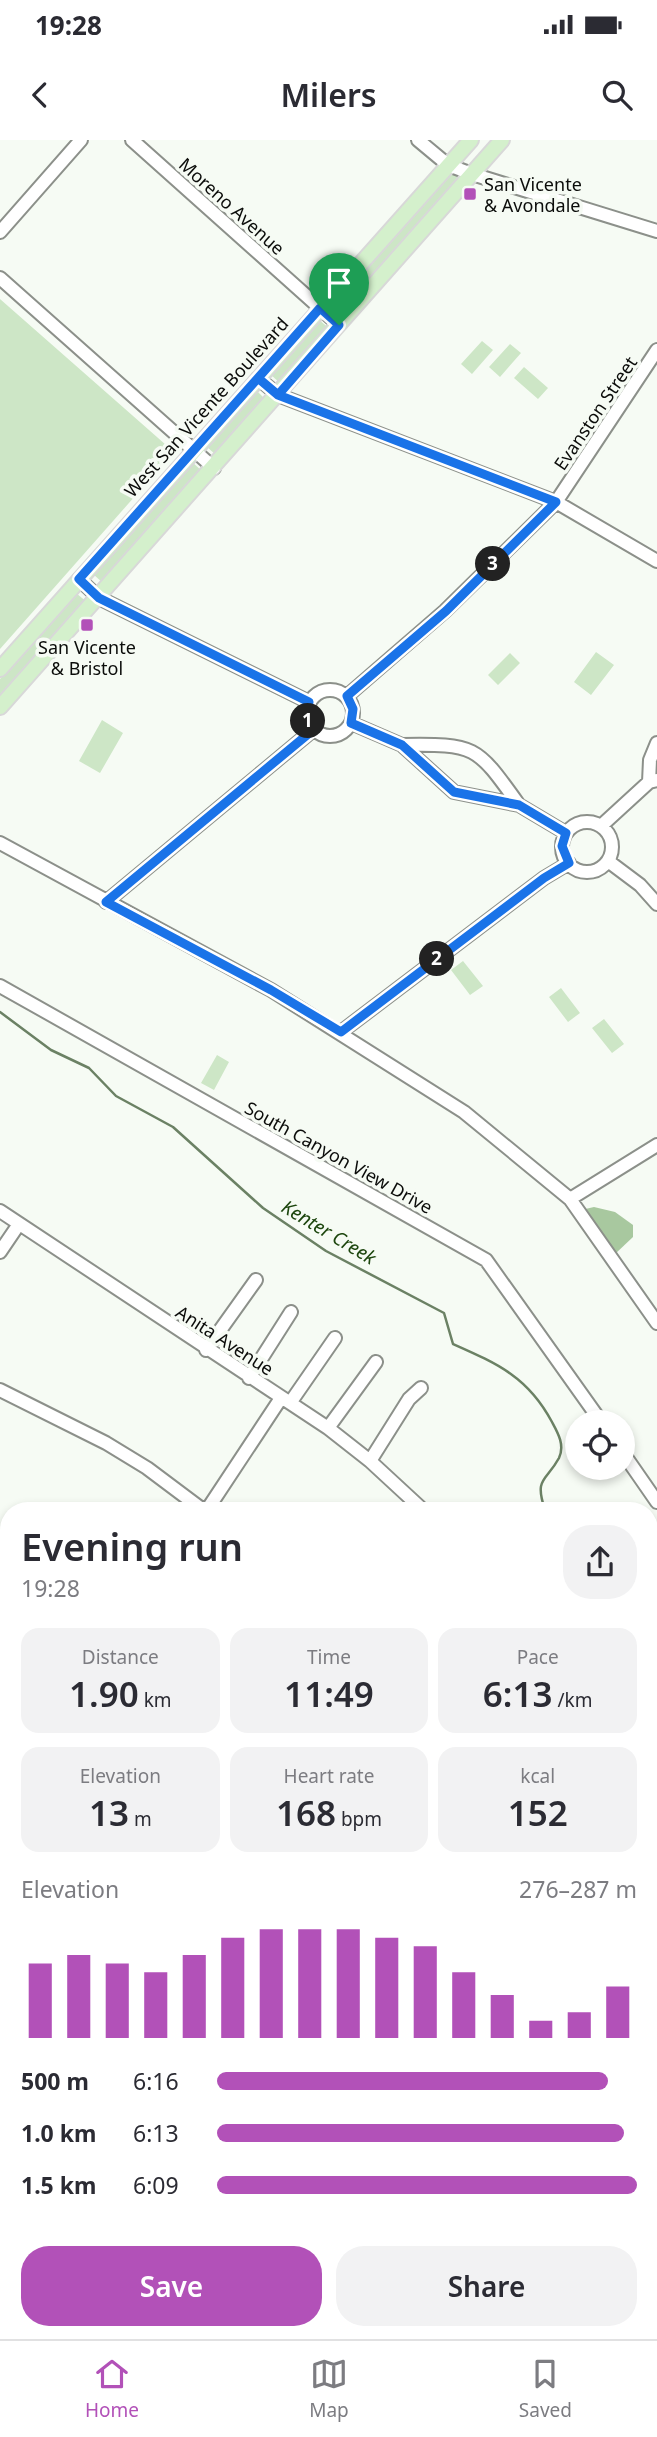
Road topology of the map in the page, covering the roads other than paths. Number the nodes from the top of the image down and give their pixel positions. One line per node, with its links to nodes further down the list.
1 (81, 140): 9 (street)
2 (132, 140): 11 (street, Moreno Avenue)
3 (418, 140): 6 (street)
4 (471, 140): 6 (main road, West San Vicente Boulevard)
5 (502, 140): 7 (main road)
6 (449, 165): 7 (street); 11 (main road, West San Vicente Boulevard)
7 (471, 174): 8 (street); 12 (main road)
8 (657, 231)
9 (0, 232)
10 (0, 278): 18 (street)
11 (320, 308): 12 (street, Moreno Avenue); 15 (main road, West San Vicente Boulevard)
12 (339, 325): 17 (main road)
13 (657, 350): 14 (street, Evanston Street)
14 (645, 372): 16 (street); 20 (street, Evanston Street)
15 (258, 378): 17 (street); 18 (main road, West San Vicente Boulevard)
16 (657, 381)
17 (278, 395): 19 (main road); 20 (street)
18 (194, 450): 19 (street); 22 (main road, West San Vicente Boulevard)
19 (214, 468): 23 (main road)
20 (556, 502): 21 (street); 25 (street, Evanston Street)
21 (657, 561)
22 (79, 579): 23 (street); 24 (main road, West San Vicente Boulevard)
23 (99, 598): 26 (street); 27 (main road)
24 (0, 669)
25 (347, 696): 26 (street); 28 (street)
26 (309, 702): 29 (street)
27 (0, 707)
28 (351, 723): 29 (street); 31 (street)
29 (313, 730): 41 (street)
30 (657, 743): 32 (street)
31 (402, 745): 33 (street); 33 (street)
32 (653, 781): 34 (street)
33 (519, 805): 35 (street)
34 (601, 826): 35 (street); 37 (street)
35 (566, 833): 38 (street)
36 (0, 843): 41 (street)
37 (608, 861): 38 (street); 39 (street)
38 (569, 863): 44 (street)
39 (640, 885): 40 (street); 42 (street)
40 (657, 890)
41 (106, 902): 44 (street)
42 (657, 904)
43 (0, 986): 60 (street, South Canyon View Drive)
44 (341, 1032): 46 (street)
45 (657, 1145): 46 (street)
46 (570, 1199): 52 (street)
47 (0, 1211): 48 (street, Anita Avenue)
48 (19, 1224): 49 (street); 54 (street, Anita Avenue)
49 (0, 1252)
50 (256, 1280): 54 (street)
51 (292, 1312): 56 (street)
52 (657, 1323)
53 (335, 1338): 59 (street)
54 (206, 1350): 56 (street, Anita Avenue)
55 (376, 1362): 61 (street)
56 (249, 1378): 59 (street, Anita Avenue)
57 (421, 1388): 62 (street)
58 (0, 1390): 64 (street)
59 (286, 1401): 61 (street, Anita Avenue); 65 (street)
60 (593, 1410)
61 (328, 1428): 62 (street, Anita Avenue)
62 (370, 1461): 66 (street, Anita Avenue)
63 (635, 1470): 67 (street)
64 (194, 1502)
65 (211, 1502)
66 (414, 1502)
67 (657, 1502)

